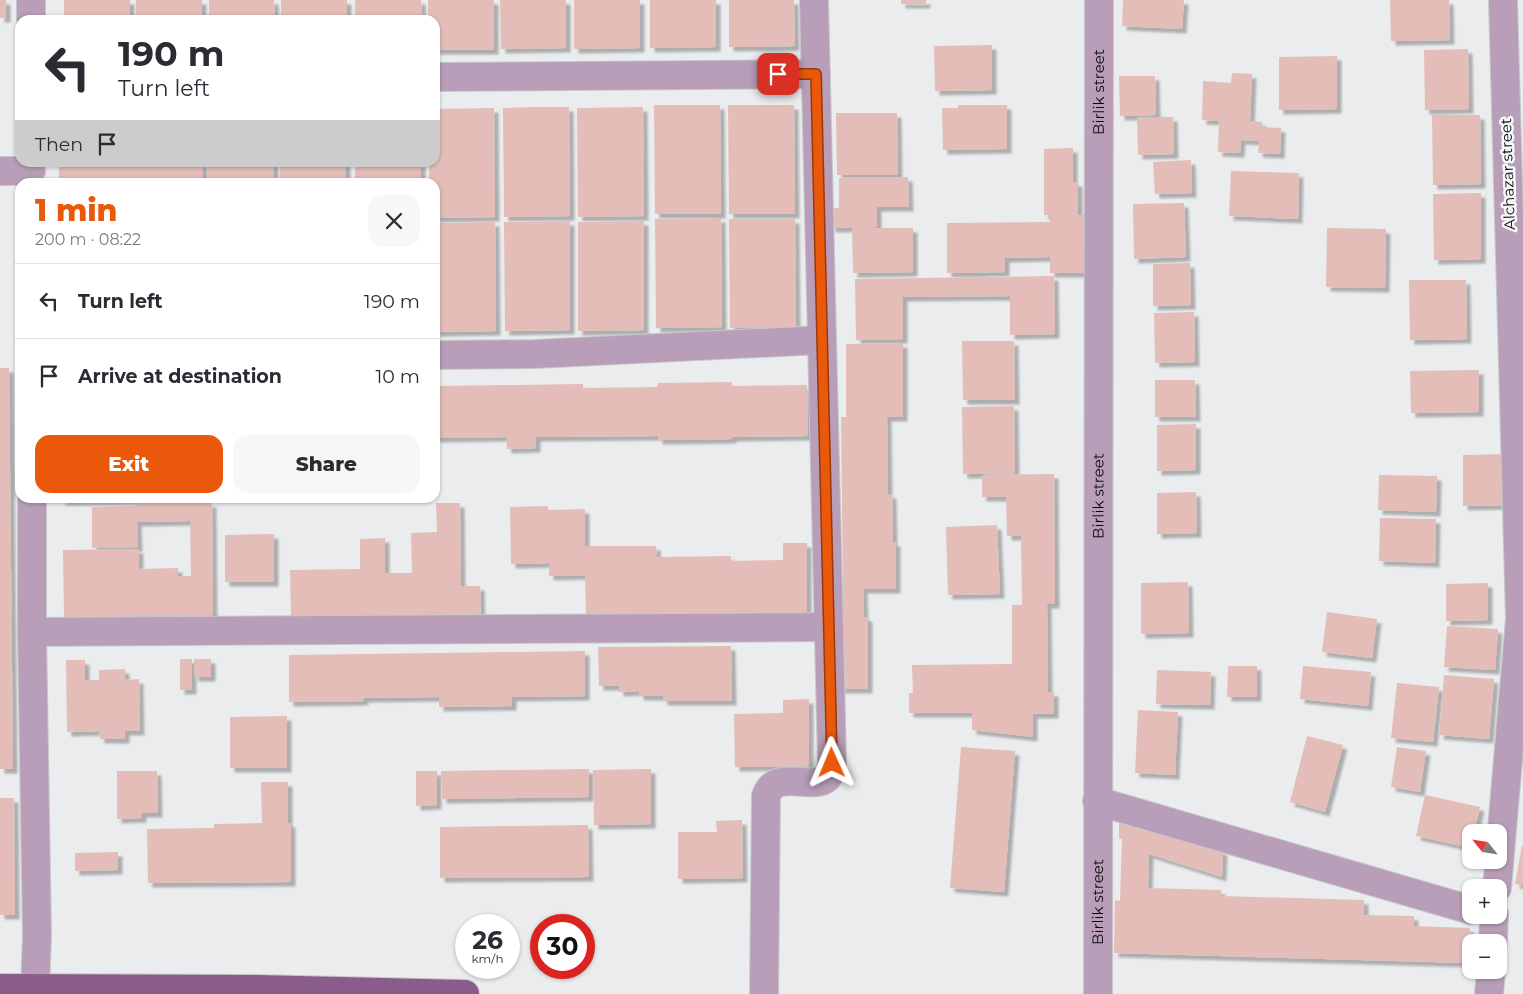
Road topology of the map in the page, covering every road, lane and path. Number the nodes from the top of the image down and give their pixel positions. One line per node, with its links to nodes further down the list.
1 (31, 0): 5 (street)
2 (814, 0): 6 (street)
3 (1099, 0): 15 (street, Birlik street)
4 (1503, 0): 16 (street, Alchazar street)
5 (31, 15)
6 (816, 74): 7 (street); 10 (street)
7 (440, 77)
8 (0, 172): 9 (street)
9 (32, 172)
10 (822, 340): 11 (street); 13 (street)
11 (440, 355)
12 (32, 503): 14 (street)
13 (829, 627): 14 (street); 23 (street)
14 (32, 632): 20 (street)
15 (1097, 800): 17 (street); 24 (street, Birlik street)
16 (1498, 879)
17 (1462, 912)
18 (1491, 979): 25 (street)
19 (0, 988): 20 (main road)
20 (35, 988): 21 (main road)
21 (254, 992): 22 (main road)
22 (464, 994)
23 (764, 994)
24 (1098, 994)
25 (1490, 994)

